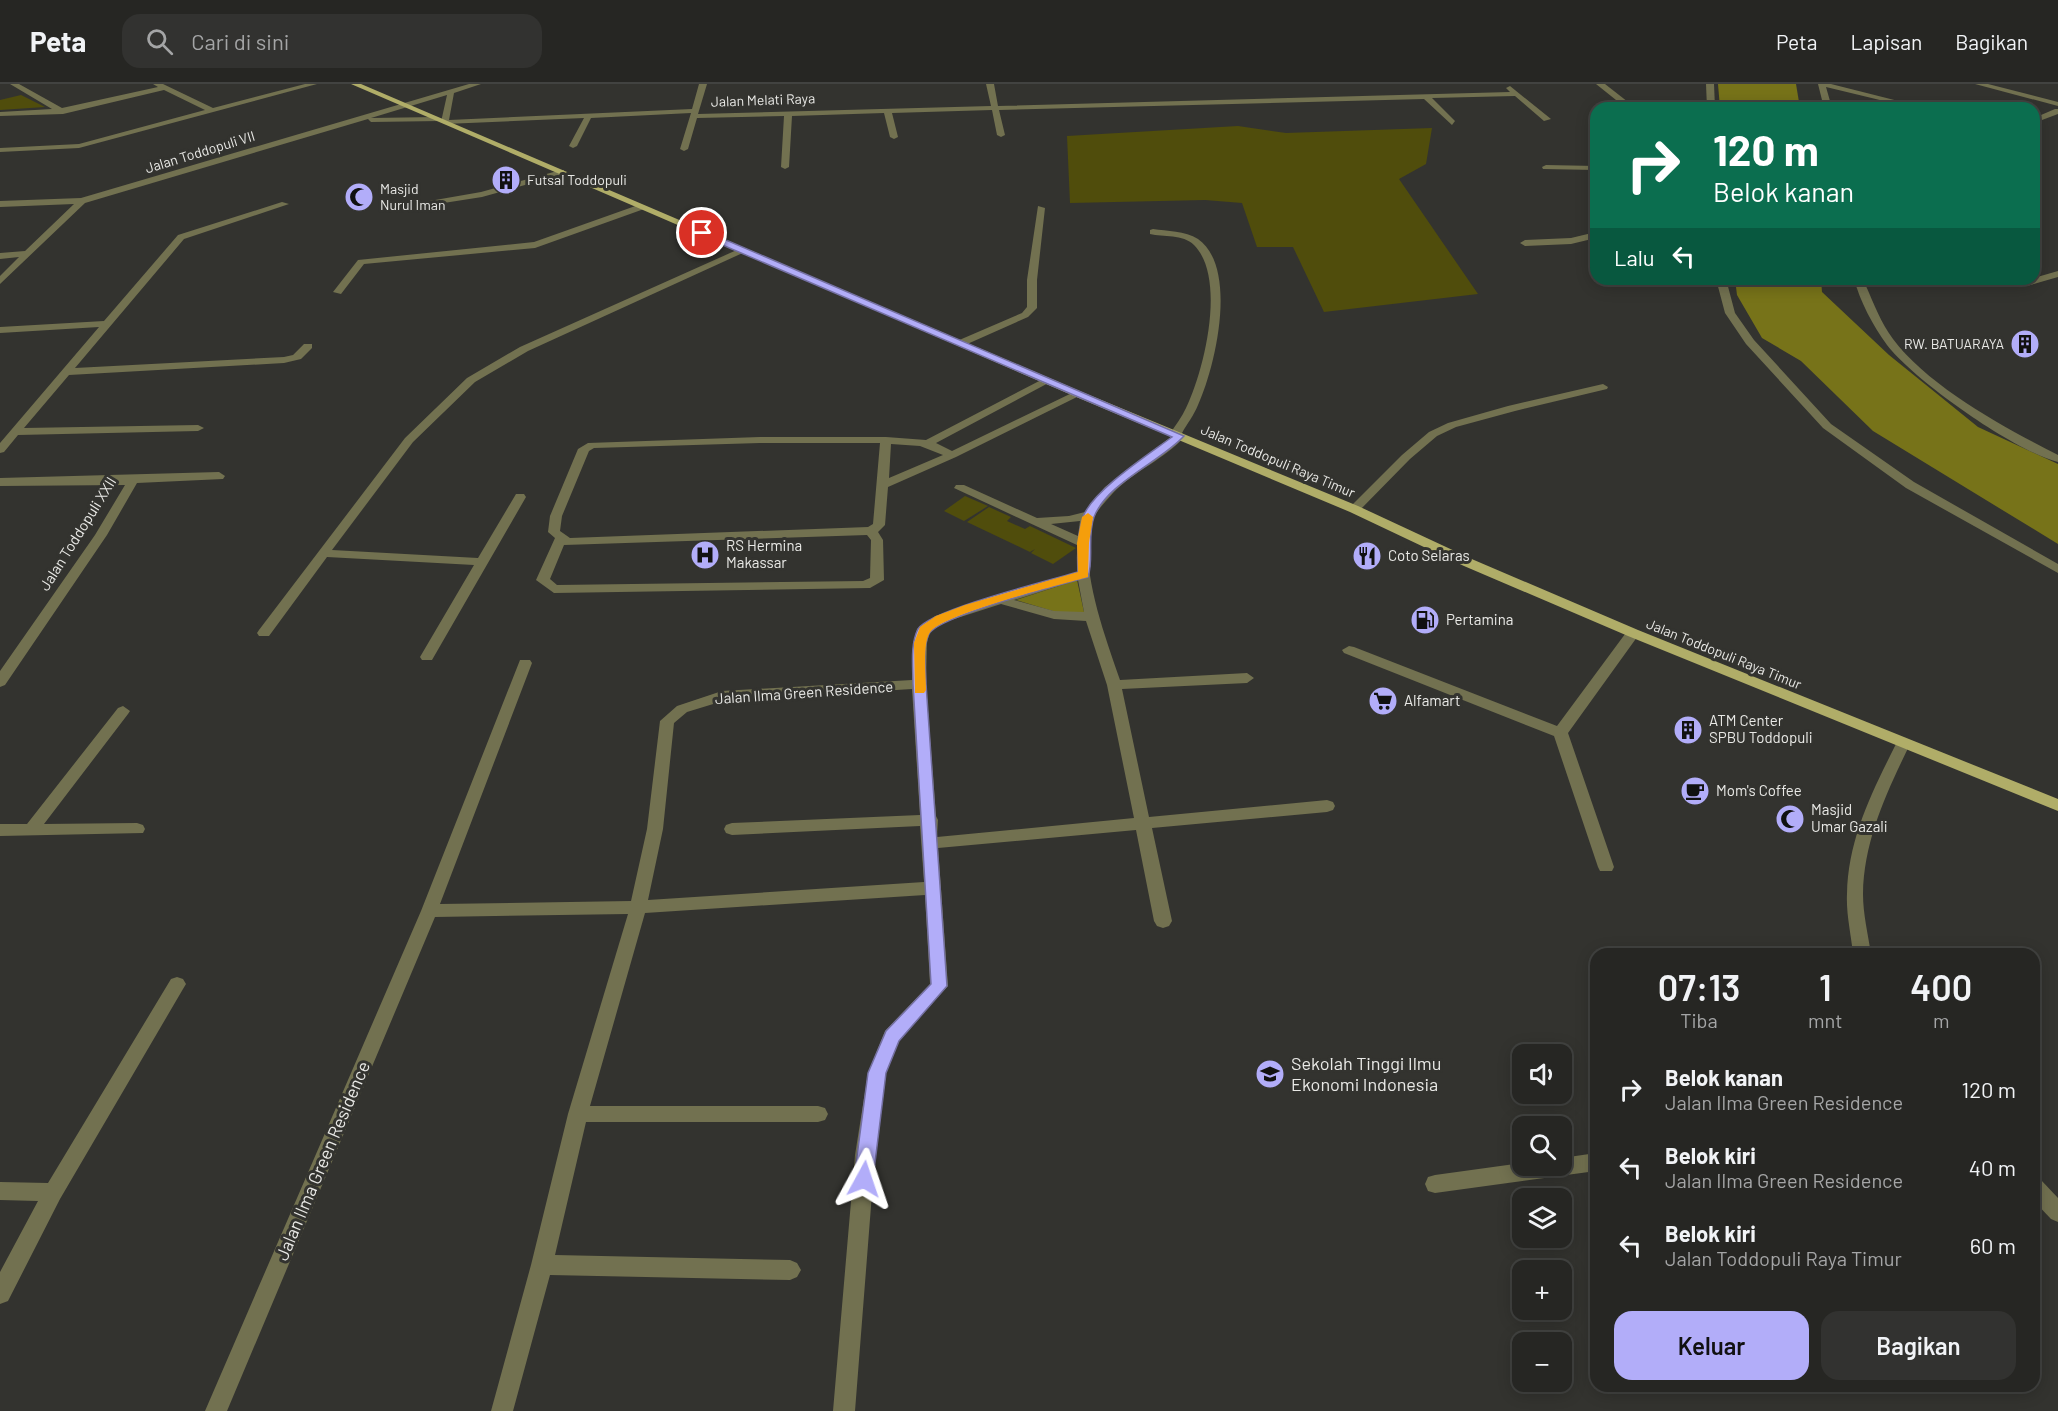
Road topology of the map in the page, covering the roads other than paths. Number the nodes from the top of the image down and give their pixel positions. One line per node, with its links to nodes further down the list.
1 (14, 84): 26 (street)
2 (157, 84): 12 (street)
3 (313, 84): 24 (street)
4 (355, 84): 21 (main road, Jalan Toddopuli Raya Timur)
5 (477, 84): 13 (street, Jalan Toddopuli VII)
6 (703, 84): 28 (street)
7 (990, 84): 22 (street)
8 (1506, 84): 14 (street)
9 (1600, 84): 16 (street)
10 (1710, 84): 17 (street)
11 (1979, 84): 20 (street)
12 (165, 88): 24 (street); 26 (street)
13 (451, 91): 21 (street, Jalan Toddopuli VII); 34 (street)
14 (1516, 94): 15 (street, Jalan Melati Raya); 32 (street)
15 (1426, 96): 22 (street, Jalan Melati Raya); 35 (street)
16 (1624, 102)
17 (1711, 102)
18 (1826, 102): 19 (street)
19 (1897, 102)
20 (2058, 104)
21 (404, 105): 33 (street, Jalan Toddopuli VII); 34 (main road, Jalan Toddopuli Raya Timur)
22 (996, 106): 23 (street, Jalan Melati Raya); 36 (street)
23 (887, 109): 27 (street, Jalan Melati Raya); 37 (street)
24 (213, 111): 40 (street)
25 (2058, 111): 31 (street)
26 (63, 112): 29 (street)
27 (788, 112): 28 (street, Jalan Melati Raya); 42 (street)
28 (694, 113): 30 (street, Jalan Melati Raya); 39 (street)
29 (0, 114)
30 (589, 115): 34 (street, Jalan Melati Raya); 38 (street)
31 (2040, 118)
32 (1547, 119)
33 (352, 121): 34 (street, Jalan Melati Raya); 45 (street, Jalan Toddopuli VII)
34 (441, 121): 44 (main road, Jalan Toddopuli Raya Timur)
35 (1452, 123)
36 (1001, 135)
37 (894, 137)
38 (573, 146)
39 (684, 149)
40 (0, 150)
41 (1546, 166): 43 (street)
42 (785, 167)
43 (1590, 168)
44 (561, 172): 48 (street); 49 (main road, Jalan Toddopuli Raya Timur)
45 (82, 201): 46 (street, Jalan Toddopuli VII); 55 (street)
46 (0, 204)
47 (285, 204): 63 (street)
48 (399, 207)
49 (641, 207): 54 (main road, Jalan Toddopuli Raya Timur); 62 (street)
50 (1041, 208): 65 (street)
51 (1153, 232): 73 (street)
52 (1590, 236): 53 (street)
53 (1524, 243)
54 (742, 251): 65 (main road, Jalan Toddopuli Raya Timur); 91 (street)
55 (28, 254): 56 (street); 59 (street)
56 (0, 256)
57 (2058, 274): 58 (street)
58 (2040, 279)
59 (0, 281)
60 (1723, 285): 93 (street)
61 (1861, 285): 78 (street)
62 (338, 292)
63 (105, 324): 64 (street); 67 (street)
64 (0, 330)
65 (962, 343): 68 (main road, Jalan Toddopuli Raya Timur)
66 (308, 346): 67 (street)
67 (67, 372): 72 (street)
68 (1049, 380): 70 (main road, Jalan Toddopuli Raya Timur); 75 (street)
69 (1603, 387): 85 (street)
70 (1078, 394): 73 (main road, Jalan Toddopuli Raya Timur); 77 (street)
71 (198, 428): 72 (street)
72 (16, 432): 76 (street)
73 (1177, 436): 85 (main road, Jalan Toddopuli Raya Timur); 86 (street)
74 (886, 440): 75 (street); 82 (street); 89 (street)
75 (930, 442): 77 (street)
76 (0, 450)
77 (952, 455): 82 (street)
78 (2058, 459)
79 (219, 476): 80 (street)
80 (124, 480): 81 (street, Jalan Toddopuli XXII); 103 (street, Jalan Toddopuli XXII)
81 (0, 482)
82 (882, 485): 88 (street)
83 (960, 488): 87 (street)
84 (520, 496): 92 (street)
85 (1354, 509): 98 (main road, Jalan Toddopuli Raya Timur)
86 (1089, 515): 87 (street); 90 (street)
87 (1034, 521): 90 (street)
88 (870, 531): 89 (street); 89 (street)
89 (561, 538)
90 (1083, 543): 94 (street)
91 (323, 553): 92 (street); 97 (street)
92 (481, 562): 100 (street)
93 (2058, 569)
94 (1083, 574): 95 (street); 96 (street)
95 (1000, 600): 96 (street); 104 (street)
96 (1092, 617): 105 (street)
97 (264, 633)
98 (1633, 633): 107 (street); 108 (main road, Jalan Toddopuli Raya Timur)
99 (1349, 650): 107 (street)
100 (427, 657)
101 (525, 663): 121 (street, Jalan Ilma Green Residence)
102 (1247, 678): 105 (street)
103 (0, 682)
104 (919, 684): 111 (street); 120 (street, Jalan Ilma Green Residence)
105 (1114, 685): 112 (street)
106 (123, 711): 116 (street)
107 (1560, 733): 118 (street)
108 (1903, 744): 109 (main road, Jalan Toddopuli Raya Timur); 123 (street)
109 (2058, 804)
110 (1327, 806): 112 (street)
111 (930, 820): 114 (street); 117 (street)
112 (1142, 824): 117 (street); 122 (street)
113 (137, 829): 116 (street)
114 (732, 829)
115 (0, 830): 116 (street)
116 (31, 830)
117 (931, 843): 119 (street)
118 (1606, 867)
119 (931, 888): 120 (street); 138 (street)
120 (638, 907): 121 (street); 125 (street, Jalan Ilma Green Residence)
121 (429, 911): 136 (street, Jalan Ilma Green Residence)
122 (1163, 921)
123 (1861, 948)
124 (177, 984): 130 (street)
125 (578, 1114): 126 (street); 133 (street, Jalan Ilma Green Residence)
126 (818, 1114)
127 (1590, 1163): 128 (street)
128 (1435, 1184)
129 (0, 1191): 130 (street)
130 (53, 1192): 135 (street)
131 (2040, 1193): 132 (street)
132 (2058, 1212)
133 (542, 1265): 134 (street); 137 (street, Jalan Ilma Green Residence)
134 (790, 1270)
135 (0, 1294)
136 (216, 1411)
137 (502, 1411)
138 (844, 1411)

